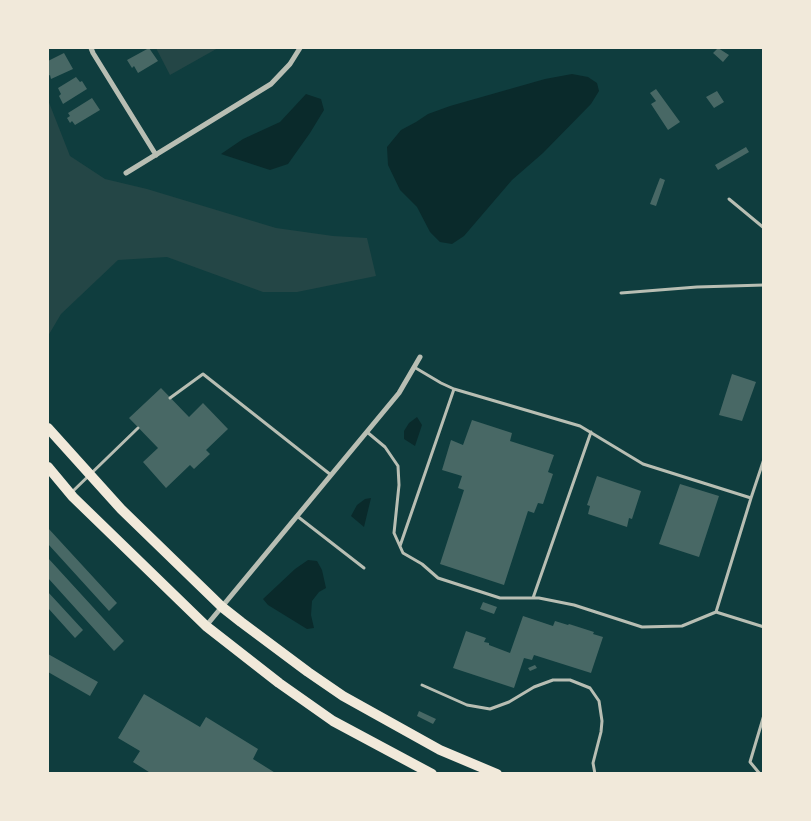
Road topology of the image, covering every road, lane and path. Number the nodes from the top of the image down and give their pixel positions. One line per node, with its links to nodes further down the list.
1 (91, 48): 3 (street)
2 (300, 48): 3 (street)
3 (156, 155): 4 (street)
4 (126, 173)
5 (729, 199): 6 (lane)
6 (764, 228)
7 (764, 285): 8 (lane)
8 (621, 294)
9 (420, 358): 10 (street)
10 (414, 366): 11 (lane); 15 (street)
11 (454, 389): 16 (lane); 24 (lane)
12 (170, 398): 20 (lane)
13 (48, 428): 19 (main road)
14 (138, 428): 19 (lane)
15 (366, 432): 20 (street); 24 (lane)
16 (591, 432): 22 (lane); 26 (lane)
17 (764, 459): 22 (lane)
18 (48, 467): 21 (main road)
19 (90, 475): 21 (lane); 27 (main road)
20 (331, 475): 23 (street)
21 (70, 494): 29 (main road)
22 (751, 498): 28 (lane)
23 (297, 516): 25 (lane); 27 (street)
24 (400, 546): 26 (lane)
25 (364, 568)
26 (533, 598): 28 (lane)
27 (222, 607): 29 (street); 34 (main road)
28 (716, 612): 30 (lane)
29 (206, 626): 33 (main road)
30 (764, 626)
31 (422, 685): 35 (lane)
32 (764, 715): 36 (lane)
33 (432, 774)
34 (497, 774)
35 (595, 774)
36 (760, 774)

